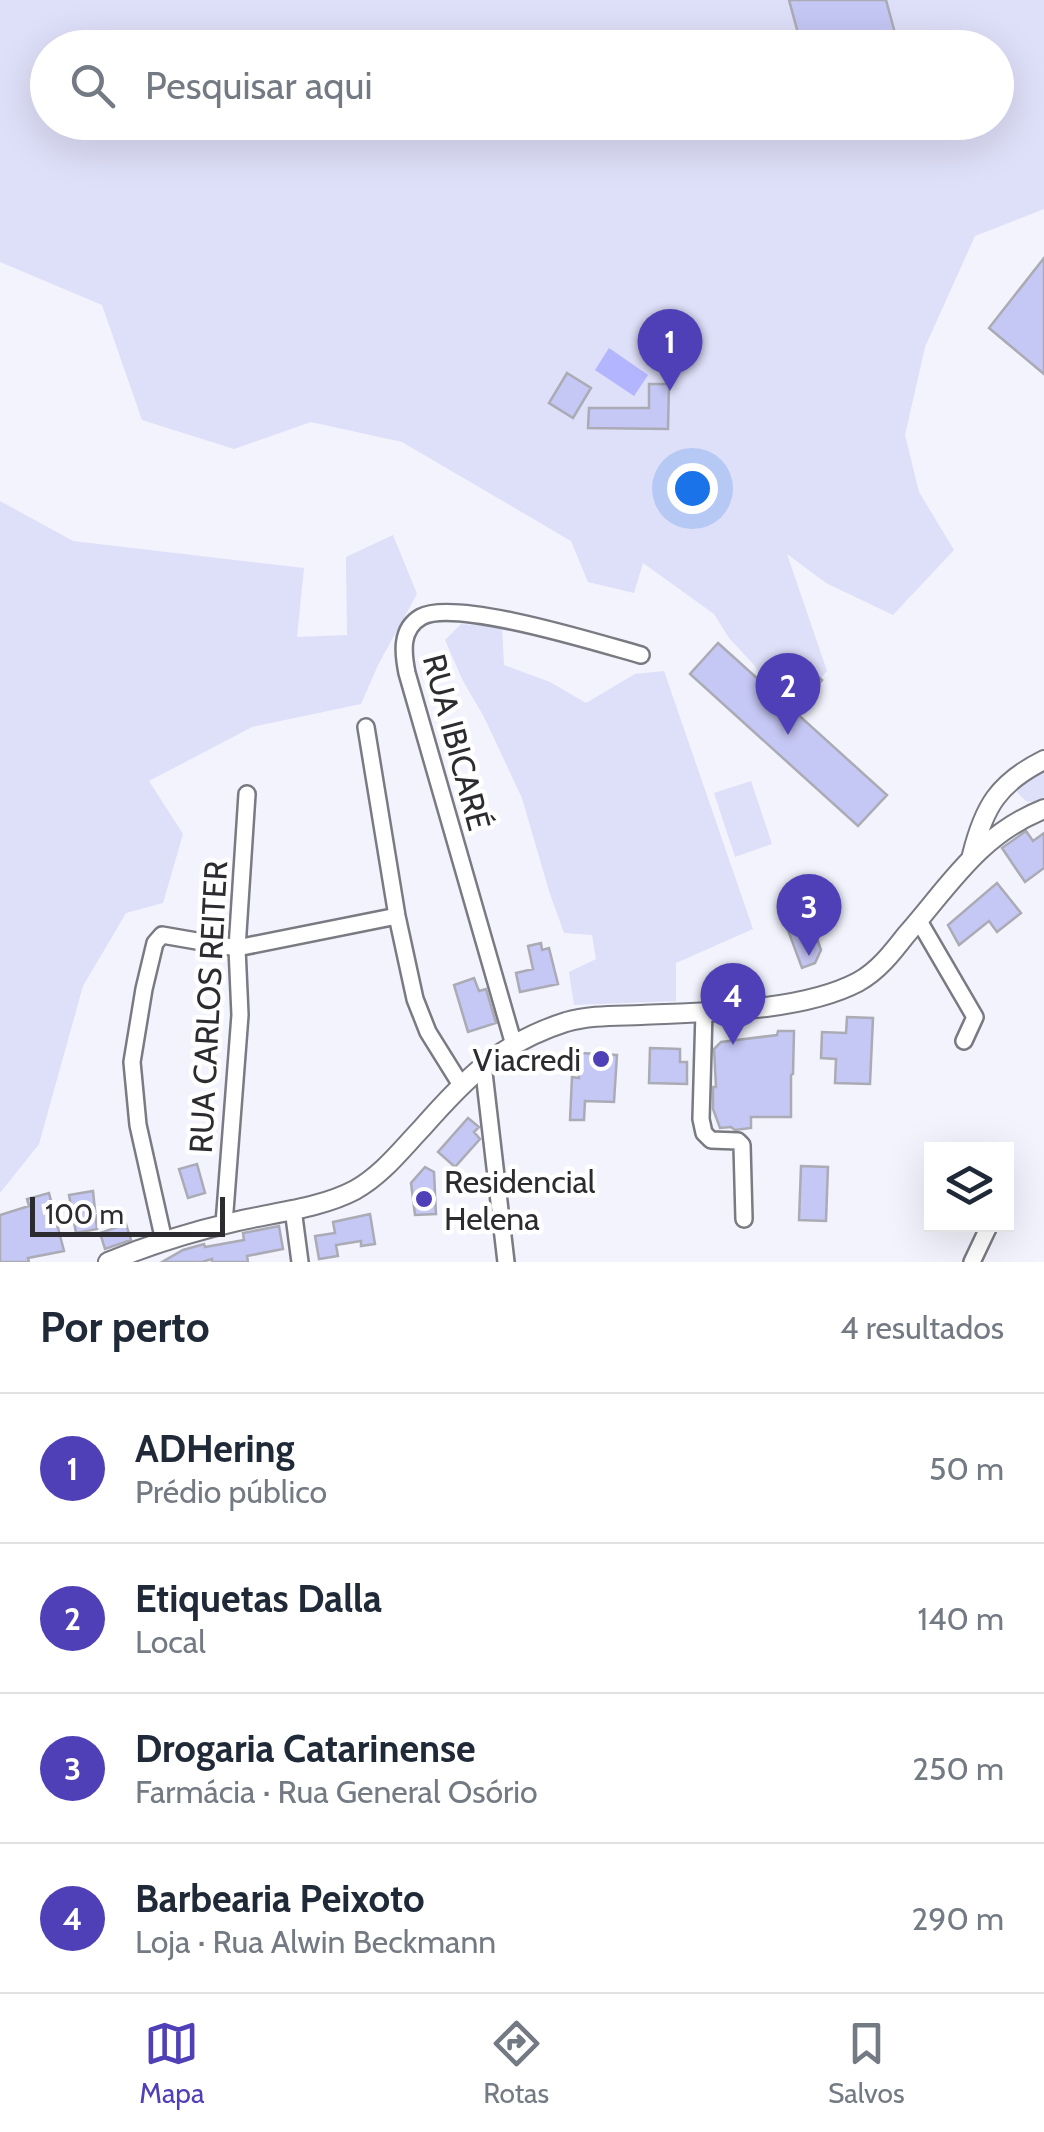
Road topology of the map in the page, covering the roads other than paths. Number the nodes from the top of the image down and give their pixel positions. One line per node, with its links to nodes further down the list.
1 (642, 656): 13 (street, RUA IBICARÉ)
2 (366, 727): 8 (street)
3 (1044, 760): 4 (main road)
4 (1012, 780): 6 (main road); 7 (main road)
5 (246, 794): 10 (street, RUA CARLOS REITER)
6 (1038, 811): 7 (main road)
7 (972, 856): 9 (main road)
8 (397, 916): 10 (street); 15 (street)
9 (919, 921): 11 (main road); 12 (street)
10 (238, 948): 18 (street, RUA CARLOS REITER); 20 (street)
11 (704, 1012): 13 (main road); 17 (street)
12 (964, 1041)
13 (514, 1045): 14 (main road)
14 (483, 1064): 15 (main road); 23 (street)
15 (460, 1085): 16 (main road)
16 (292, 1209): 18 (main road); 22 (street)
17 (744, 1219)
18 (224, 1224): 20 (main road)
19 (986, 1232): 24 (street)
20 (164, 1241): 21 (main road)
21 (115, 1261)
22 (300, 1262)
23 (506, 1262)
24 (972, 1262)

